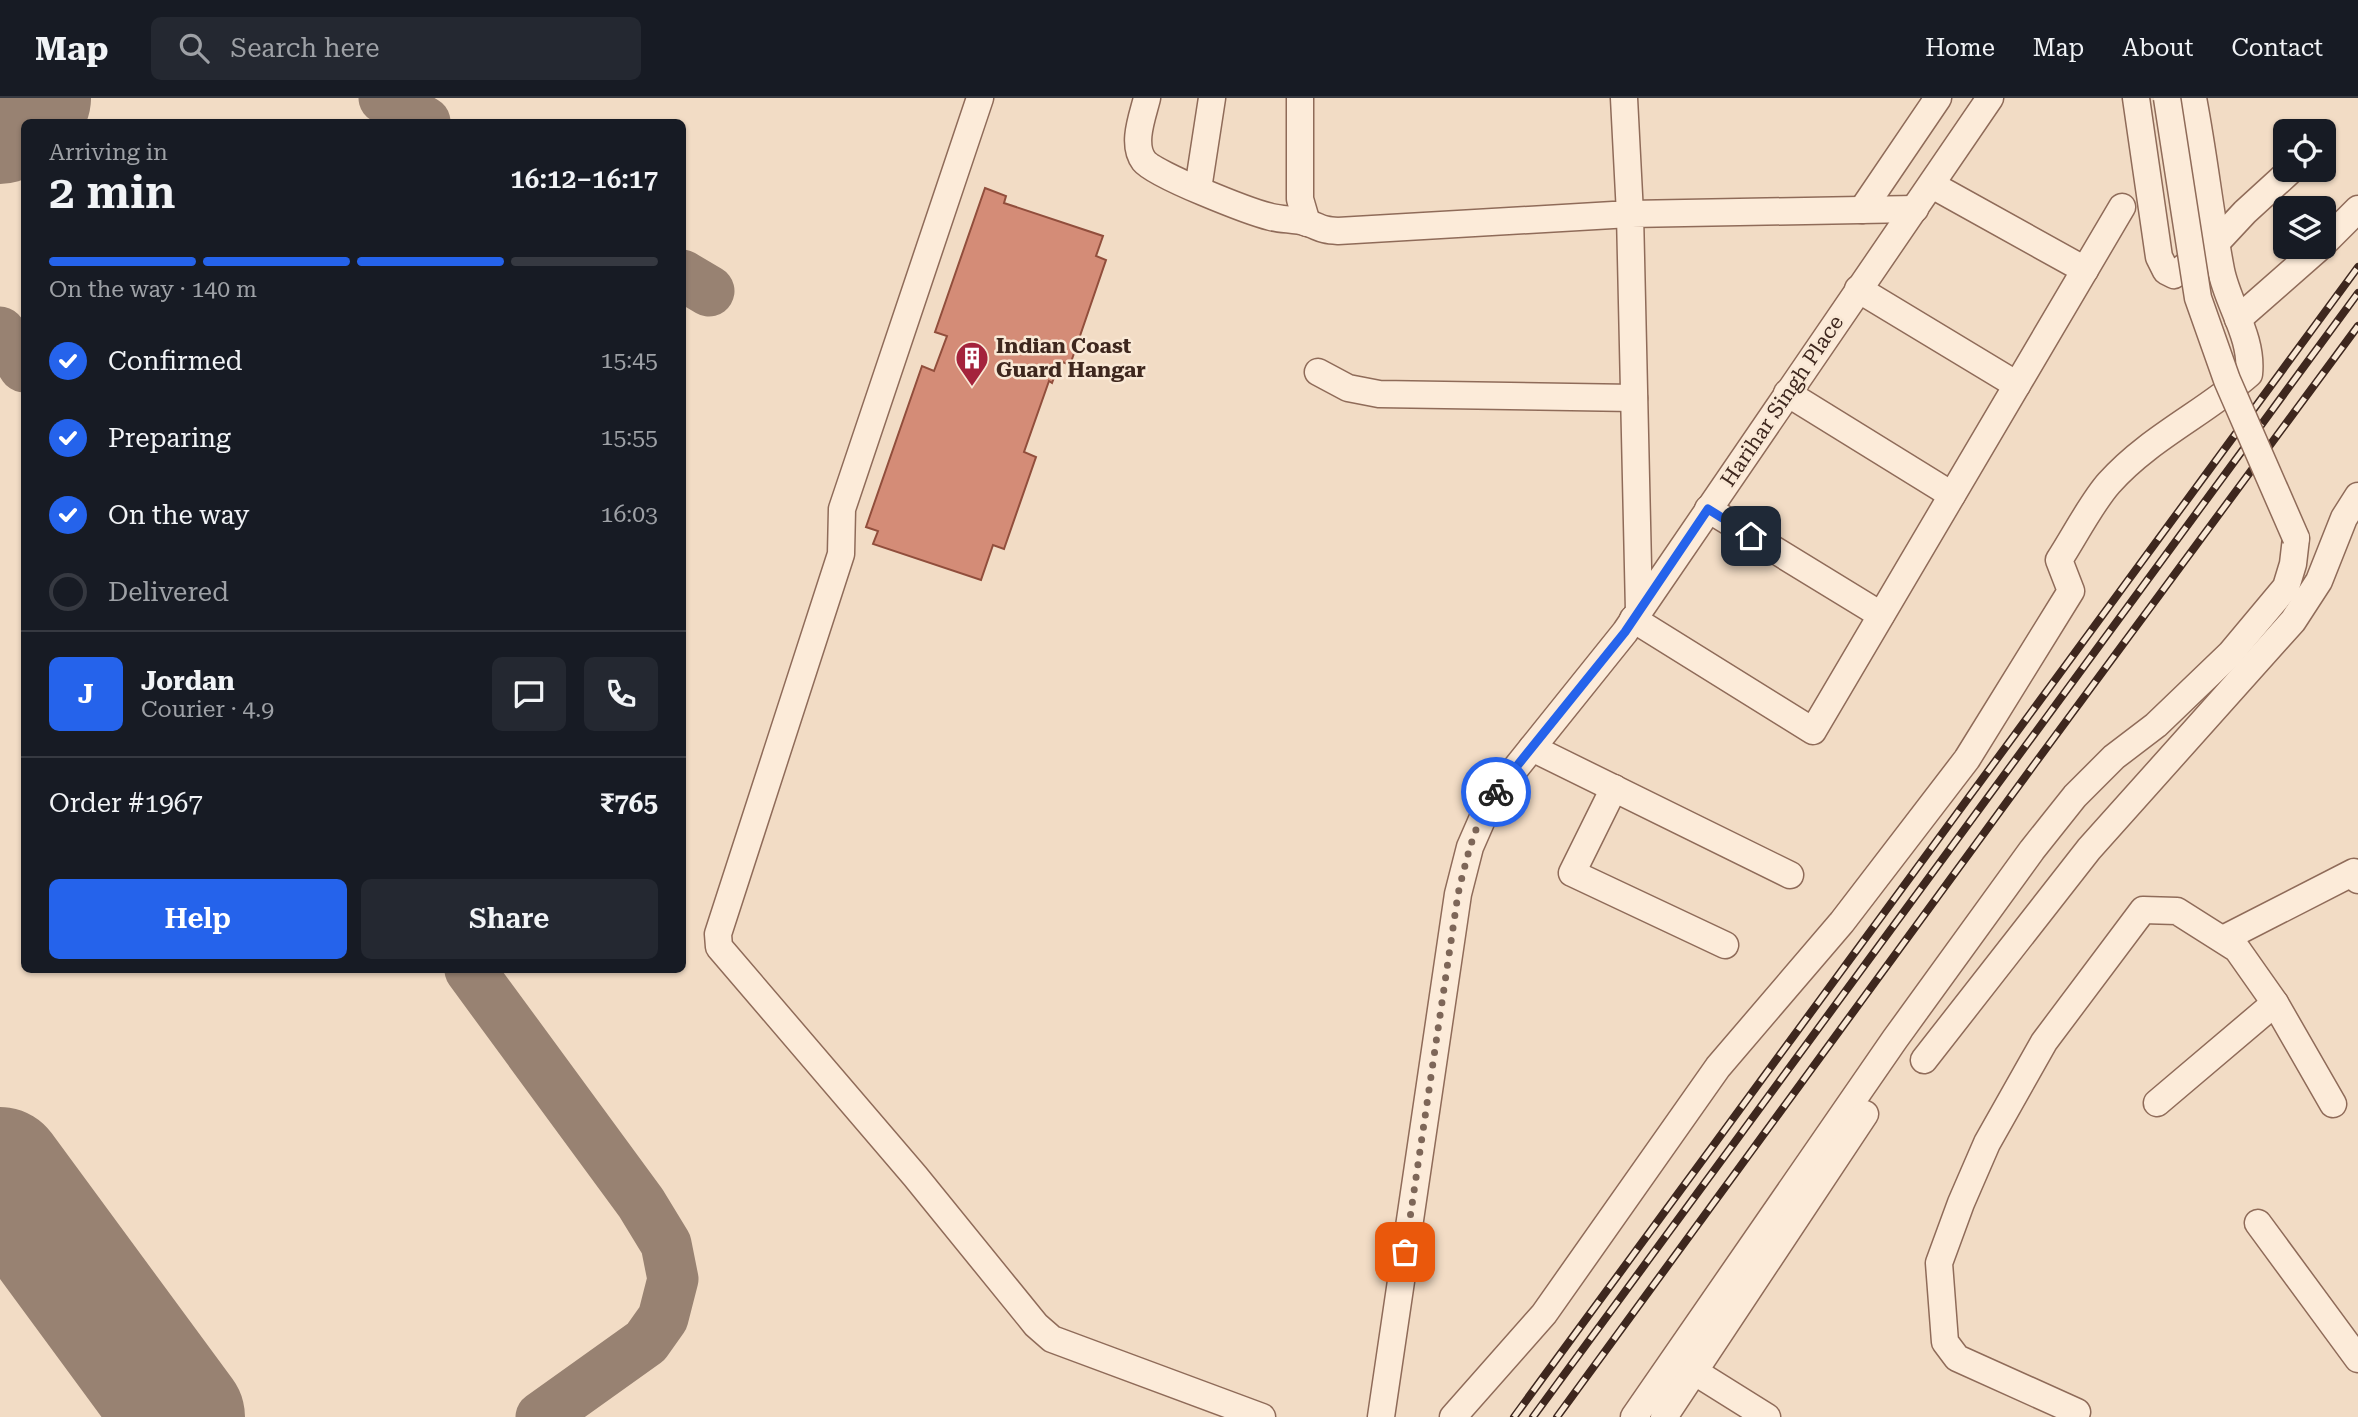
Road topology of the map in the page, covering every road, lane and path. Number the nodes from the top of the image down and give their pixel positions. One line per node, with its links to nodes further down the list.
1 (980, 98): 50 (street)
2 (1147, 98): 13 (street)
3 (1212, 98): 13 (street)
4 (1300, 98): 19 (street)
5 (1624, 98): 18 (street)
6 (1938, 98): 17 (street)
7 (1990, 98): 12 (street, Harihar Singh Place)
8 (2136, 98): 21 (street)
9 (2167, 98): 37 (street, bridge)
10 (2193, 98): 21 (street)
11 (2278, 182): 21 (street)
12 (1932, 185): 15 (street, Harihar Singh Place); 23 (street)
13 (1198, 189): 19 (street)
14 (2122, 207): 23 (street)
15 (1915, 209): 17 (street); 24 (street, Harihar Singh Place)
16 (2358, 209): 20 (street)
17 (1862, 210): 18 (street)
18 (1629, 214): 19 (street); 29 (street)
19 (1307, 223)
20 (2336, 231)
21 (2217, 242): 25 (street)
22 (2306, 259): 25 (street)
23 (2085, 270): 27 (street)
24 (1858, 289): 27 (street); 28 (street, Harihar Singh Place)
25 (2238, 319): 52 (street)
26 (1318, 372): 29 (street)
27 (2017, 385): 30 (street)
28 (1787, 393): 30 (street); 32 (street, Harihar Singh Place)
29 (1634, 398): 33 (street)
30 (1952, 495): 34 (street)
31 (2358, 496): 43 (street)
32 (1708, 509): 33 (street, Harihar Singh Place); 34 (street)
33 (1636, 615): 34 (street); 35 (street, Harihar Singh Place)
34 (1881, 615)
35 (1532, 748): 36 (street); 51 (street, Harihar Singh Place)
36 (1614, 788): 38 (street); 41 (street)
37 (2032, 850): 48 (street); 53 (street)
38 (1790, 875)
39 (2358, 880): 40 (street)
40 (2223, 939): 42 (street); 49 (street)
41 (1725, 945)
42 (2275, 1003): 44 (street); 45 (street)
43 (1924, 1060)
44 (2157, 1103)
45 (2333, 1104)
46 (2258, 1223): 47 (street)
47 (2358, 1359)
48 (1695, 1372): 54 (street); 55 (street)
49 (2077, 1412)
50 (1262, 1417)
51 (1381, 1417)
52 (1453, 1417)
53 (1634, 1417)
54 (1664, 1417)
55 (1767, 1417)

